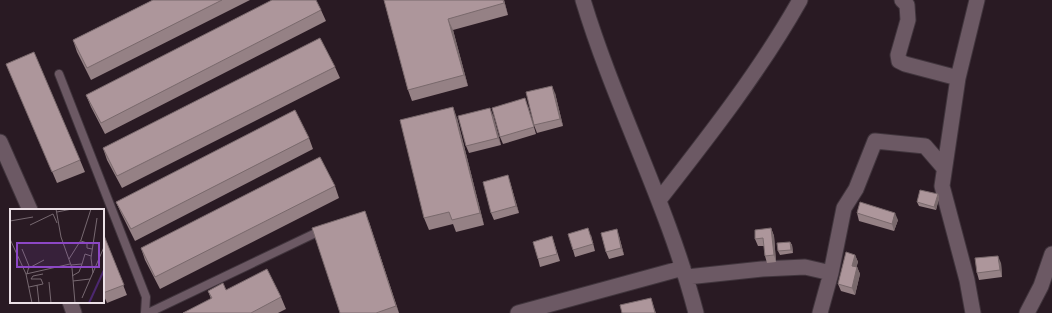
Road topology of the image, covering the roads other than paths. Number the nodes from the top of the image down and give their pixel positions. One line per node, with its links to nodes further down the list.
1 (583, 0): 9 (street)
2 (902, 0): 6 (street)
3 (977, 0): 6 (street)
4 (795, 2): 9 (street)
5 (59, 74): 17 (lane)
6 (958, 78): 8 (street)
7 (0, 142): 10 (street)
8 (944, 168): 14 (street); 21 (street)
9 (659, 200): 13 (street)
10 (30, 209)
11 (330, 226): 17 (lane)
12 (1052, 254): 22 (street)
13 (685, 273): 14 (street); 18 (street); 19 (street)
14 (831, 274): 20 (street)
15 (70, 303): 16 (street)
16 (74, 313)
17 (147, 313)
18 (518, 313)
19 (696, 313)
20 (820, 313)
21 (973, 313)
22 (1027, 313)

